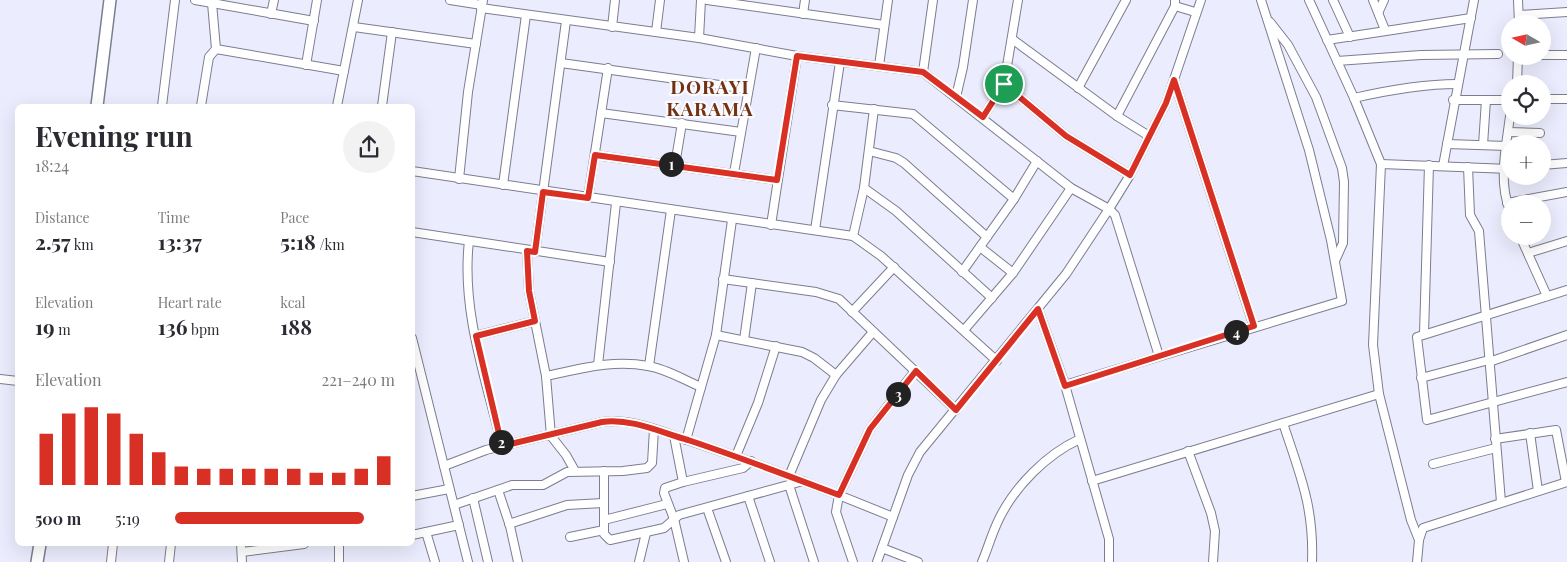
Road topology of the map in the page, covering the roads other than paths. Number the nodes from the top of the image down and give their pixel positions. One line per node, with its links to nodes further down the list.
1 (110, 0): 79 (street)
2 (175, 0): 80 (street)
3 (195, 0): 26 (street)
4 (274, 0): 33 (street)
5 (317, 0): 39 (street)
6 (358, 0): 42 (street)
7 (450, 0): 29 (street)
8 (615, 0): 43 (street)
9 (660, 0): 46 (street)
10 (702, 0): 48 (street)
11 (707, 0): 27 (street)
12 (805, 0): 34 (street)
13 (888, 0): 41 (street)
14 (933, 0): 66 (street)
15 (973, 0): 72 (street)
16 (1018, 0): 49 (street)
17 (1126, 0): 70 (street)
18 (1201, 0): 31 (street)
19 (1261, 0): 38 (street)
20 (1309, 0): 50 (street)
21 (1333, 0): 47 (street)
22 (1373, 0): 30 (street)
23 (1384, 0): 30 (street)
24 (1474, 0): 37 (street)
25 (1518, 0): 36 (street)
26 (212, 3): 33 (street); 53 (street)
27 (746, 3): 34 (street)
28 (1175, 3): 31 (street); 87 (street)
29 (482, 4): 35 (street); 51 (street)
30 (1379, 11): 44 (street)
31 (1196, 12): 67 (street)
32 (1567, 12): 36 (street)
33 (271, 14): 39 (street)
34 (803, 14): 41 (street)
35 (526, 15): 40 (street); 115 (street)
36 (1518, 15)
37 (1471, 18): 44 (street); 55 (street)
38 (1267, 19): 138 (street); 138 (street)
39 (314, 21): 62 (street)
40 (566, 21): 43 (street); 61 (street)
41 (884, 25): 63 (street)
42 (354, 27): 45 (street); 65 (street)
43 (612, 27): 46 (street)
44 (1385, 30): 47 (street)
45 (392, 32): 51 (street); 83 (street)
46 (656, 32): 48 (street)
47 (1350, 37): 50 (street)
48 (698, 38): 52 (street)
49 (1012, 39): 68 (street); 70 (street)
50 (1327, 40): 59 (street)
51 (476, 44): 113 (street)
52 (756, 48): 58 (street); 71 (street)
53 (216, 50): 62 (street); 81 (street)
54 (1498, 54): 55 (street)
55 (1464, 55): 59 (street); 69 (street)
56 (1551, 55): 57 (street)
57 (1567, 55)
58 (797, 56): 60 (street); 114 (street)
59 (1337, 61): 73 (street)
60 (840, 62): 63 (street); 84 (street)
61 (561, 64): 64 (street); 118 (street)
62 (306, 65): 65 (street)
63 (879, 66): 66 (street)
64 (608, 68): 71 (street); 86 (street)
65 (344, 71): 82 (street)
66 (923, 72): 72 (street)
67 (1174, 80): 95 (street); 152 (street)
68 (1004, 84): 88 (street); 112 (street)
69 (1457, 84): 73 (street); 75 (street)
70 (1078, 88): 87 (street)
71 (748, 89): 91 (street)
72 (956, 97): 88 (street)
73 (1354, 98): 103 (street)
74 (1567, 99): 78 (street)
75 (1453, 100): 76 (street); 96 (street)
76 (1486, 100): 77 (street); 97 (street)
77 (1501, 100)
78 (1551, 100)
79 (97, 104)
80 (162, 104)
81 (201, 104)
82 (337, 104)
83 (382, 104)
84 (832, 105): 85 (street); 128 (street)
85 (874, 109): 99 (street); 122 (street)
86 (601, 114): 89 (street); 100 (street)
87 (1117, 116): 95 (street)
88 (983, 117): 101 (street)
89 (682, 123): 91 (street); 105 (street)
90 (1509, 125): 92 (street)
91 (741, 132): 111 (street)
92 (1508, 132): 93 (street); 94 (street)
93 (1540, 133)
94 (1508, 135)
95 (1149, 136): 112 (street)
96 (1447, 144): 97 (street); 107 (street)
97 (1483, 145): 98 (street)
98 (1501, 146)
99 (869, 151): 116 (street); 131 (street)
100 (595, 155): 105 (street); 121 (street)
101 (1036, 161): 117 (street); 122 (street)
102 (1567, 163): 104 (street)
103 (1381, 164): 106 (street); 176 (street)
104 (1551, 164)
105 (675, 165): 111 (street)
106 (1429, 166): 107 (street); 155 (street)
107 (1443, 166): 108 (street)
108 (1468, 167): 109 (street); 150 (street)
109 (1501, 170)
110 (415, 172): 113 (street)
111 (734, 173): 114 (street)
112 (1130, 175): 124 (street)
113 (459, 179): 115 (street)
114 (777, 180): 127 (street)
115 (503, 185): 118 (street)
116 (864, 188): 130 (street); 141 (street)
117 (1071, 188): 124 (street); 142 (street)
118 (543, 192): 121 (street); 136 (street)
119 (1567, 192): 120 (street)
120 (1551, 196)
121 (588, 198): 123 (street)
122 (1014, 199): 131 (street)
123 (616, 203): 125 (street); 139 (street)
124 (1109, 209): 148 (street); 162 (street)
125 (671, 210): 126 (street); 166 (street)
126 (732, 220): 127 (street); 143 (street)
127 (771, 226): 128 (street)
128 (815, 230): 130 (street)
129 (415, 233): 133 (street)
130 (853, 236): 140 (street)
131 (987, 237): 135 (street)
132 (1567, 241): 137 (street)
133 (469, 242): 136 (street); 158 (street)
134 (1524, 245): 137 (street)
135 (980, 247): 141 (street); 142 (street)
136 (531, 252): 139 (street); 151 (street)
137 (1528, 253): 146 (street)
138 (1334, 261): 152 (street)
139 (610, 262): 165 (street)
140 (894, 267): 149 (street); 153 (street)
141 (962, 272): 147 (street)
142 (1013, 273): 147 (street)
143 (723, 279): 144 (street); 156 (street)
144 (752, 283): 149 (street); 159 (street)
145 (1567, 290): 146 (street)
146 (1547, 296): 150 (street)
147 (992, 298): 153 (street)
148 (1038, 309): 163 (street); 174 (street)
149 (852, 312): 154 (street)
150 (1485, 317): 155 (street); 164 (street)
151 (535, 321): 158 (street); 169 (street)
152 (1254, 326): 162 (street)
153 (965, 329): 163 (street)
154 (873, 332): 167 (street); 168 (street)
155 (1424, 334): 170 (street)
156 (716, 335): 159 (street); 175 (street)
157 (1567, 335): 164 (street)
158 (476, 336): 187 (street)
159 (744, 340): 160 (street)
160 (776, 346): 168 (street); 190 (street)
161 (415, 350): 193 (street)
162 (1159, 356): 174 (street)
163 (997, 361): 178 (street)
164 (1489, 361): 170 (street); 177 (street)
165 (598, 364): 166 (street); 169 (street)
166 (648, 366): 175 (street)
167 (916, 371): 178 (street); 206 (street)
168 (836, 375): 196 (street)
169 (546, 376): 182 (street)
170 (1422, 378): 177 (street)
171 (0, 379): 172 (street)
172 (15, 381)
173 (1567, 382): 177 (street)
174 (1065, 386): 184 (street)
175 (701, 387): 186 (street)
176 (1379, 394): 179 (street); 224 (street)
177 (1492, 402): 185 (street)
178 (956, 410): 214 (street)
179 (1283, 423): 189 (street); 252 (street)
180 (654, 429): 182 (street); 183 (street); 195 (street)
181 (1530, 433): 185 (street); 200 (street); 204 (street)
182 (551, 436): 187 (street); 194 (street)
183 (674, 436): 186 (street); 199 (street)
184 (1080, 439): 198 (street); 249 (street)
185 (1495, 439): 188 (street)
186 (686, 440): 190 (street)
187 (502, 446): 193 (street)
188 (1496, 448): 192 (street); 209 (street)
189 (1188, 451): 198 (street); 251 (street)
190 (736, 456): 191 (street)
191 (751, 461): 196 (street); 199 (street)
192 (1433, 464)
193 (444, 466): 202 (street)
194 (575, 471): 195 (street); 203 (street)
195 (604, 471): 210 (street)
196 (789, 476): 197 (street)
197 (803, 481): 201 (street); 206 (street)
198 (1092, 481): 250 (street)
199 (683, 482): 211 (street)
200 (1566, 482): 204 (street)
201 (789, 485): 207 (street); 245 (street)
202 (450, 489): 205 (street); 212 (street)
203 (498, 490): 208 (street); 217 (street)
204 (1538, 491): 209 (street)
205 (415, 495)
206 (839, 495): 214 (street); 246 (street)
207 (748, 496): 213 (street); 244 (street)
208 (473, 498): 212 (street); 239 (street)
209 (1501, 502): 224 (street)
210 (603, 503): 216 (street); 217 (street)
211 (667, 504): 215 (street); 216 (street)
212 (454, 505): 218 (street)
213 (707, 508): 215 (street); 243 (street)
214 (893, 517): 231 (street)
215 (674, 519): 221 (street); 242 (street)
216 (604, 520): 219 (street)
217 (509, 524): 240 (street)
218 (459, 525): 220 (street); 232 (street)
219 (604, 530): 221 (street); 223 (street)
220 (426, 532): 222 (street); 238 (street)
221 (646, 533): 241 (street)
222 (415, 534)
223 (570, 537)
224 (1419, 540): 253 (street)
225 (40, 546): 233 (street)
226 (113, 546): 234 (street)
227 (171, 546): 235 (street)
228 (279, 546): 230 (street)
229 (339, 546): 237 (street)
230 (241, 548): 236 (street)
231 (882, 548): 247 (street); 248 (street)
232 (466, 561)
233 (37, 562)
234 (111, 562)
235 (169, 562)
236 (242, 562)
237 (338, 562)
238 (435, 562)
239 (488, 562)
240 (518, 562)
241 (639, 562)
242 (684, 562)
243 (726, 562)
244 (770, 562)
245 (814, 562)
246 (853, 562)
247 (877, 562)
248 (918, 562)
249 (982, 562)
250 (1109, 562)
251 (1213, 562)
252 (1312, 562)
253 (1417, 562)

